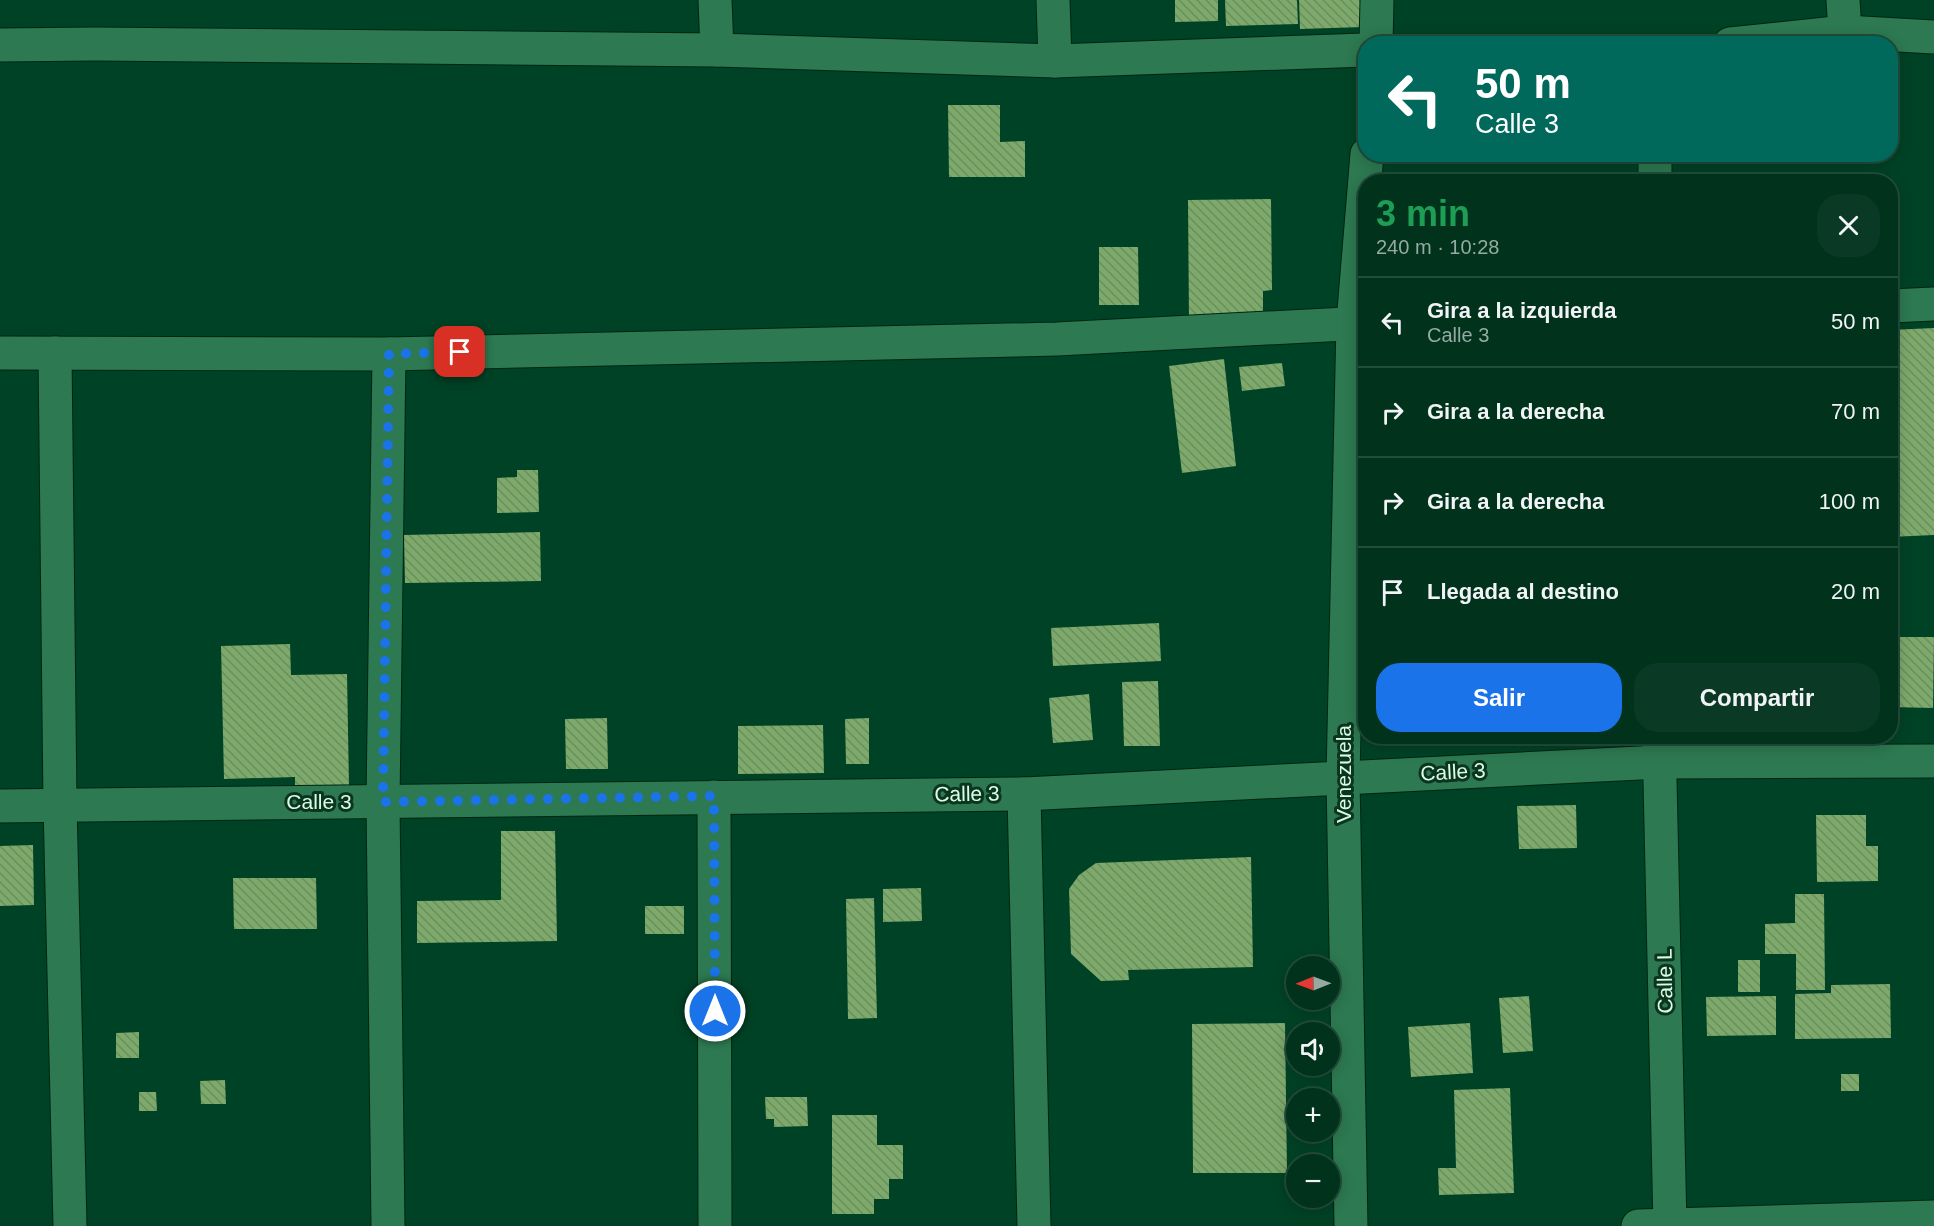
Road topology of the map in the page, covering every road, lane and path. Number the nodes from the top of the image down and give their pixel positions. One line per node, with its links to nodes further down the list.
1 (715, 0): 9 (street)
2 (1053, 0): 11 (street)
3 (1377, 0): 5 (street)
4 (1844, 16): 6 (street); 7 (street)
5 (1376, 36)
6 (1763, 36)
7 (1934, 37)
8 (0, 45): 9 (street)
9 (717, 50): 11 (street)
10 (1358, 50): 11 (street)
11 (1055, 61)
12 (1934, 304): 13 (street)
13 (1898, 306)
14 (1358, 323): 18 (street)
15 (1358, 351): 21 (street, Venezuela)
16 (0, 353): 17 (street)
17 (55, 353): 18 (street); 25 (street)
18 (389, 354): 24 (street)
19 (1660, 749): 20 (street, Calle 3); 21 (street, Calle 3); 34 (street, Calle L)
20 (1934, 761)
21 (1343, 778): 22 (street, Calle 3); 32 (street, Venezuela)
22 (1024, 794): 23 (street, Calle 3); 31 (street)
23 (714, 796): 24 (street, Calle 3); 30 (street)
24 (383, 802): 25 (street, Calle 3); 29 (street)
25 (60, 804): 26 (street, Calle 3); 28 (street)
26 (0, 806)
27 (1934, 1217): 34 (street)
28 (70, 1226)
29 (388, 1226)
30 (716, 1226)
31 (1034, 1226)
32 (1351, 1226)
33 (1638, 1226): 34 (street)
34 (1670, 1226)

